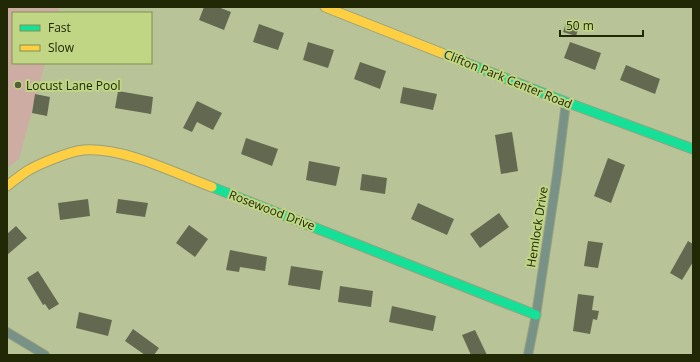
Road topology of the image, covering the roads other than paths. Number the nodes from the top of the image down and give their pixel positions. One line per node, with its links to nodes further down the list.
1 (324, 7): 2 (street, Clifton Park Center Road)
2 (566, 102): 3 (street, Clifton Park Center Road); 5 (street, Hemlock Drive)
3 (693, 149)
4 (7, 186): 5 (street, Rosewood Drive)
5 (536, 315): 8 (street, Hemlock Drive)
6 (7, 332): 7 (street)
7 (44, 355)
8 (528, 355)

